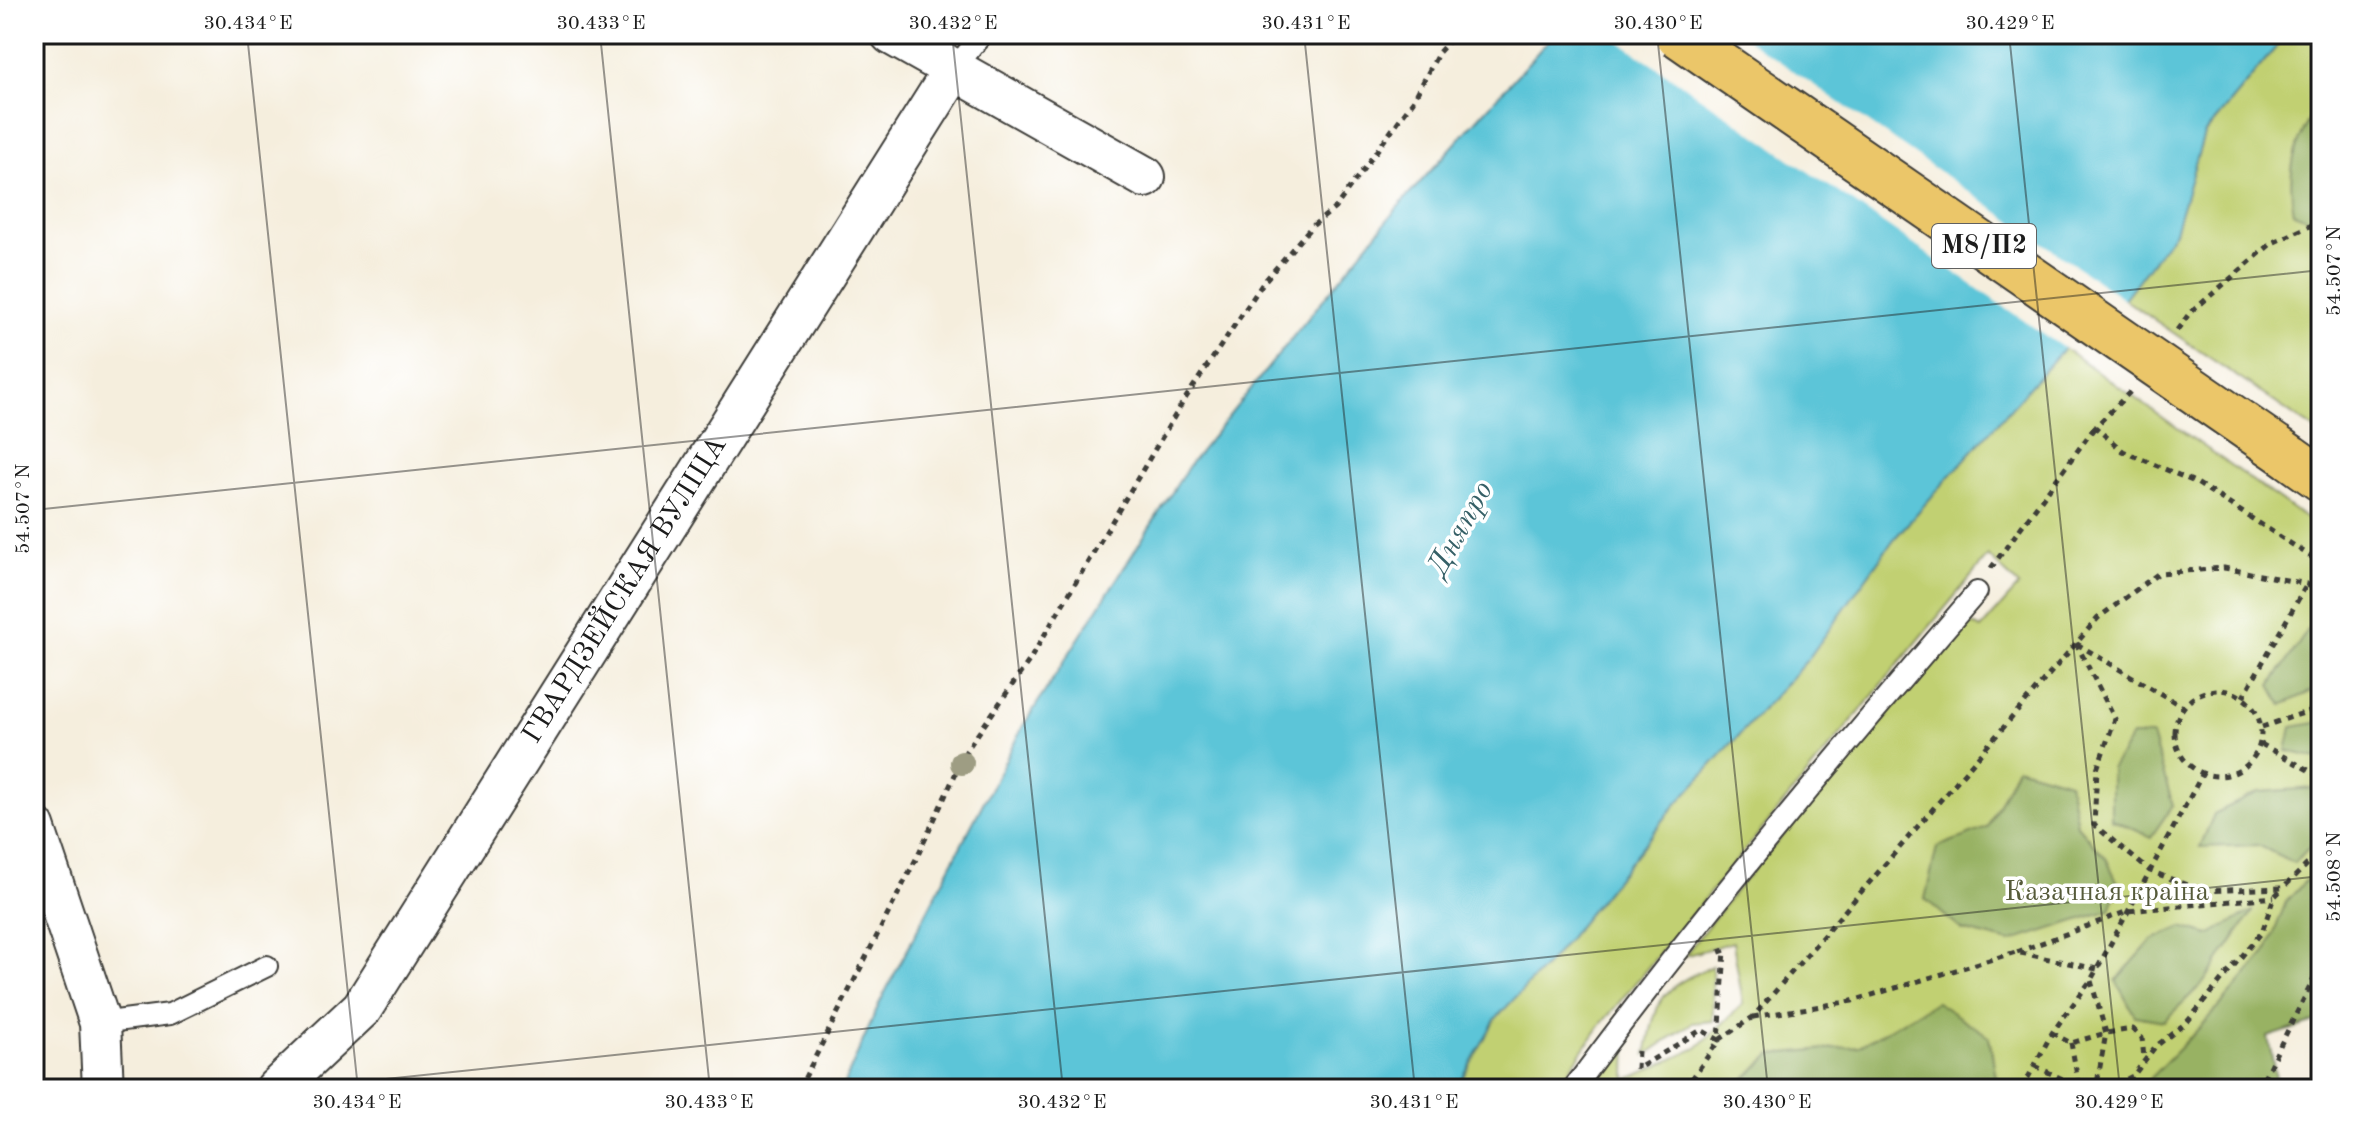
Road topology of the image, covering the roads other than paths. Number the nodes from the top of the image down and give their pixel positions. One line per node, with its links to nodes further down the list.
1 (891, 34): 4 (street)
2 (982, 34): 4 (lane)
3 (1677, 34): 6 (main road, М8/П2, bridge)
4 (953, 71): 5 (street); 12 (street, ГВАРДЗЕЙСКАЯ ВУЛІЦА)
5 (1145, 177)
6 (2306, 468)
7 (1977, 592): 13 (lane)
8 (34, 827): 10 (street)
9 (267, 966): 10 (lane)
10 (100, 1023): 11 (street)
11 (103, 1089)
12 (276, 1089)
13 (1573, 1089)

